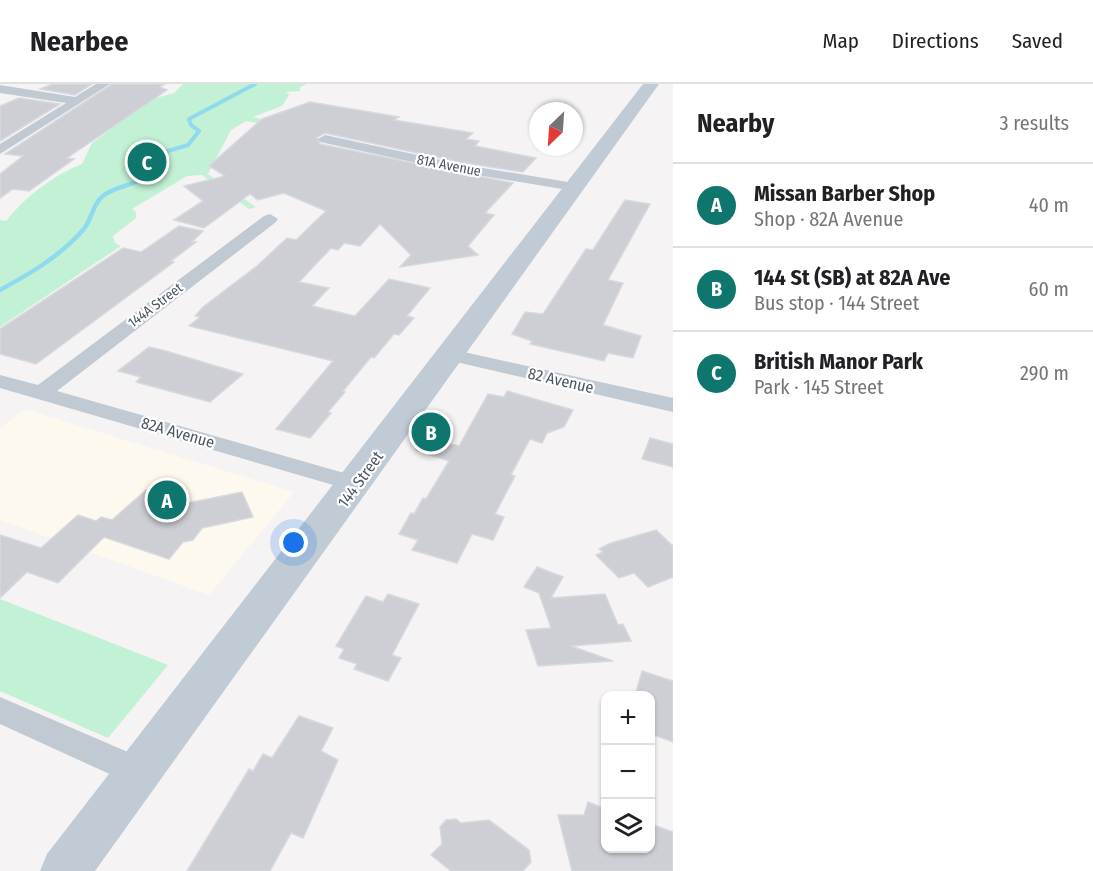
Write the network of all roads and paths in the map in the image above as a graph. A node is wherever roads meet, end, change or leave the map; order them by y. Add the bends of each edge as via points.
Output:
1 (104, 84) edge
2 (651, 84) edge
3 (0, 89) edge
4 (77, 101) junction
5 (325, 139) dead end
6 (0, 150) edge
7 (574, 187) junction
8 (270, 219) dead end
9 (450, 355) junction
10 (0, 381) edge
11 (41, 393) junction
12 (673, 405) edge
13 (356, 484) junction
14 (0, 710) edge
15 (139, 772) junction
16 (65, 871) edge

1 - 4 street
2 - 7 main road, 144 Street
3 - 4 street
4 - 6 street
5 - 7 street, 81A Avenue via 459,168
7 - 9 main road, 144 Street
8 - 11 street, 144A Street
9 - 12 street, 82 Avenue
9 - 13 main road, 144 Street
10 - 11 street, 82A Avenue
11 - 13 street, 82A Avenue
13 - 15 main road, 144 Street
14 - 15 street
15 - 16 main road, 144 Street

